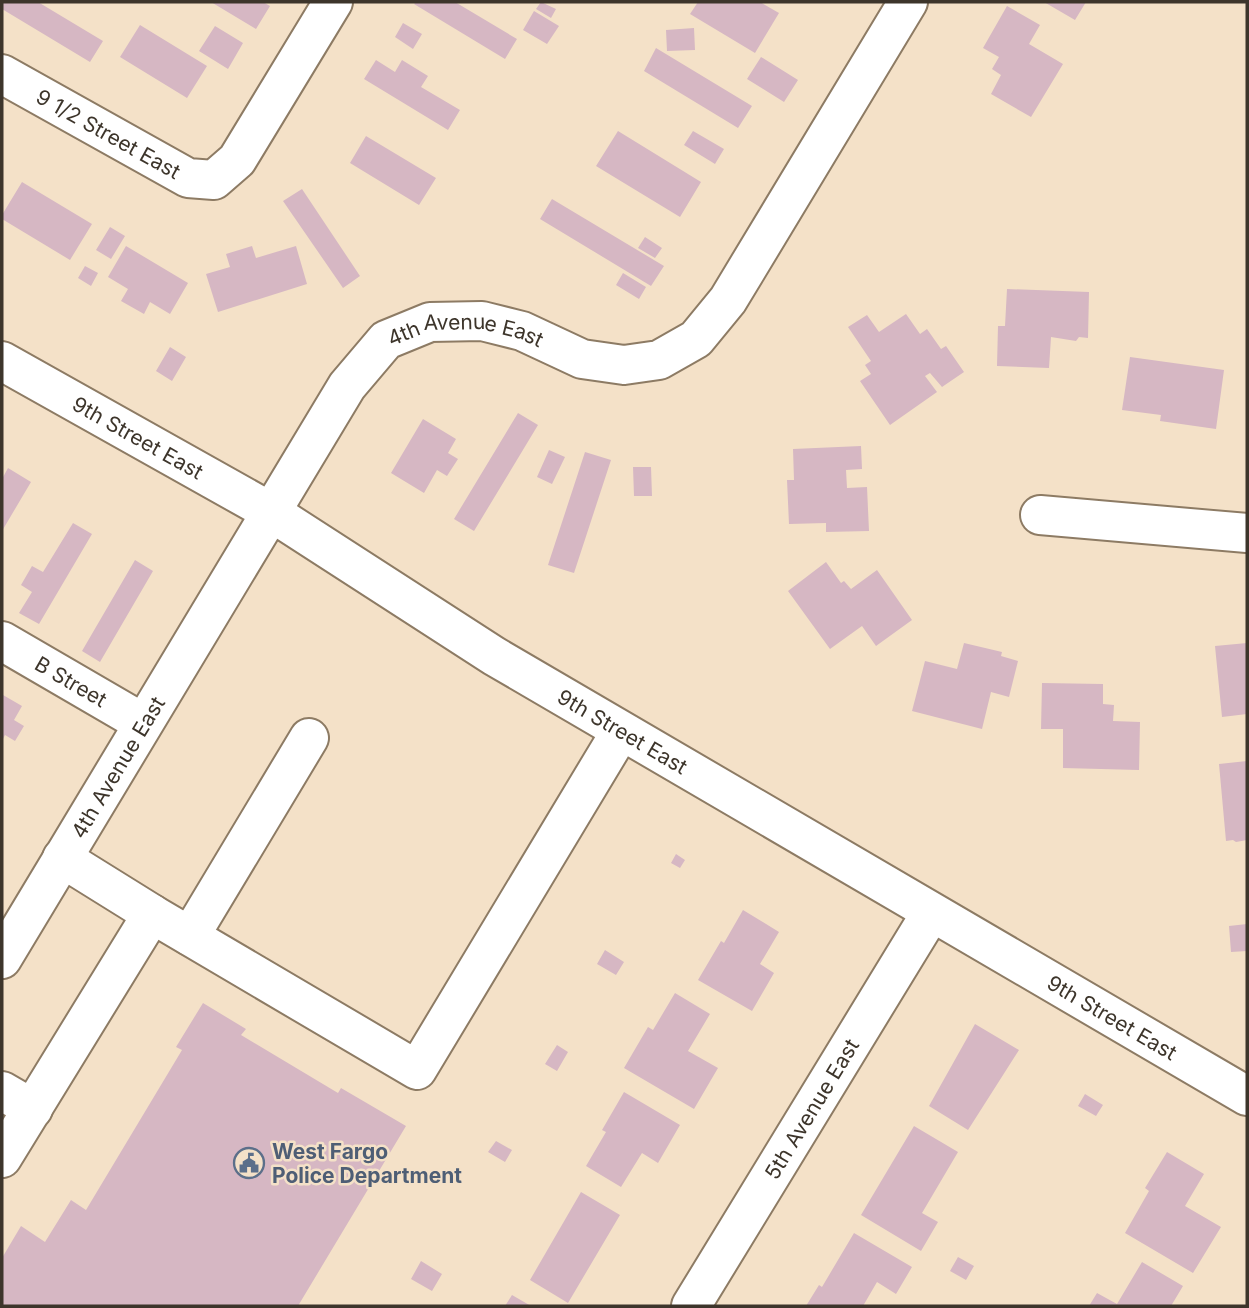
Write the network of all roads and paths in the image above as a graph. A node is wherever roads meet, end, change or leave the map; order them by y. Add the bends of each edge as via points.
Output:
1 (333, 2) edge
2 (908, 2) edge
3 (2, 74) edge
4 (2, 361) edge
5 (271, 512) junction
6 (1040, 515) dead end
7 (1247, 533) edge
8 (2, 641) edge
9 (143, 723) junction
10 (621, 731) junction
11 (309, 738) dead end
12 (62, 858) junction
13 (931, 912) junction
14 (152, 914) junction
15 (190, 936) junction
16 (2, 959) edge
17 (1247, 1096) edge
18 (17, 1100) edge
19 (2, 1158) edge
20 (691, 1306) edge

1 - 3 street, 9 1/2 Street East via 237,160 214,180 188,178
2 - 5 street, 4th Avenue East via 728,300 696,339 659,360 624,365 582,359 522,331 482,321 430,322 386,340 347,386
4 - 5 street, 9th Street East
5 - 9 street, 4th Avenue East
5 - 10 street, 9th Street East via 494,656
6 - 7 street
8 - 9 street, B Street
9 - 12 street, 4th Avenue East
10 - 13 street, 9th Street East
10 - 15 street via 417,1070
11 - 15 street
12 - 14 street
12 - 16 street, 4th Avenue East
13 - 17 street, 9th Street East
13 - 20 street, 5th Avenue East
14 - 15 street
14 - 18 street
18 - 19 street

